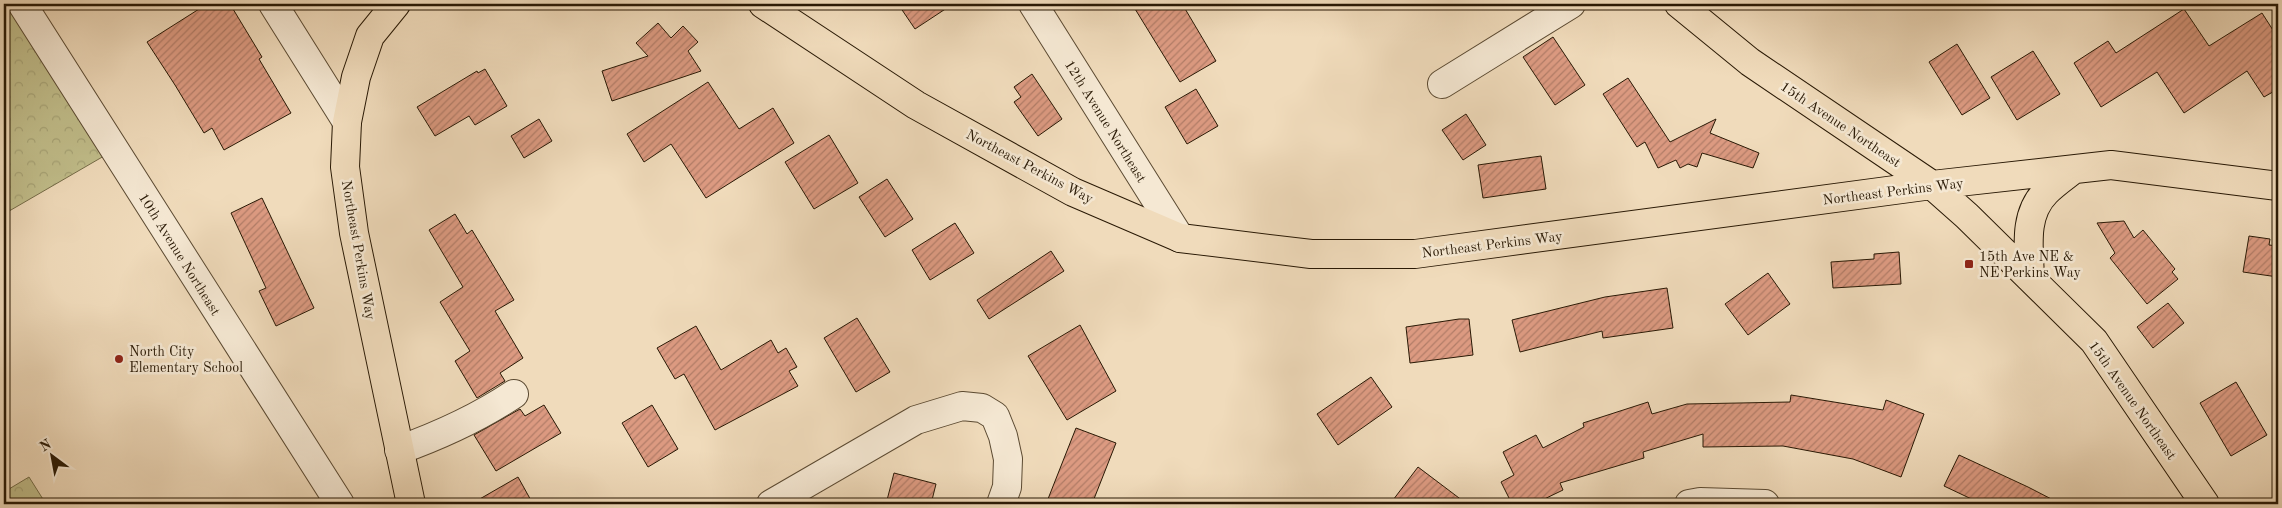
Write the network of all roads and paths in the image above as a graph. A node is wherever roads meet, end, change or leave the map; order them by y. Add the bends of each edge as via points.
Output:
1 (22, 4) edge
2 (273, 4) edge
3 (396, 4) edge
4 (763, 4) edge
5 (1033, 4) edge
6 (1571, 4) edge
7 (1679, 4) edge
8 (1442, 84) dead end
9 (347, 122) junction
10 (2073, 170) junction
11 (1932, 185) junction
12 (2278, 186) edge
13 (1180, 238) junction
14 (2030, 278) junction
15 (514, 394) dead end
16 (399, 450) junction
17 (340, 504) edge
18 (411, 504) edge
19 (771, 504) edge
20 (1001, 504) edge
21 (1689, 504) edge
22 (1765, 504) edge
23 (2205, 504) edge

1 - 17 street, 10th Avenue Northeast
2 - 9 street
3 - 9 main road, Northeast Perkins Way via 370,36 356,77
4 - 13 main road, Northeast Perkins Way via 916,104 1073,192
5 - 13 street, 12th Avenue Northeast
6 - 8 street
7 - 11 main road, 15th Avenue Northeast via 1750,62
9 - 16 main road, Northeast Perkins Way via 345,167 354,233
10 - 11 main road, Northeast Perkins Way
10 - 12 main road, Northeast Perkins Way via 2110,166
10 - 14 main road via 2045,193 2036,206 2029,225
11 - 13 main road, Northeast Perkins Way via 1415,254 1311,254
11 - 14 main road, 15th Avenue Northeast
14 - 23 main road, 15th Avenue Northeast via 2094,341
15 - 16 street via 455,429
16 - 18 main road, Northeast Perkins Way
19 - 20 street via 916,420 962,406 982,408 994,416 1003,436 1008,459 1007,487
21 - 22 street

